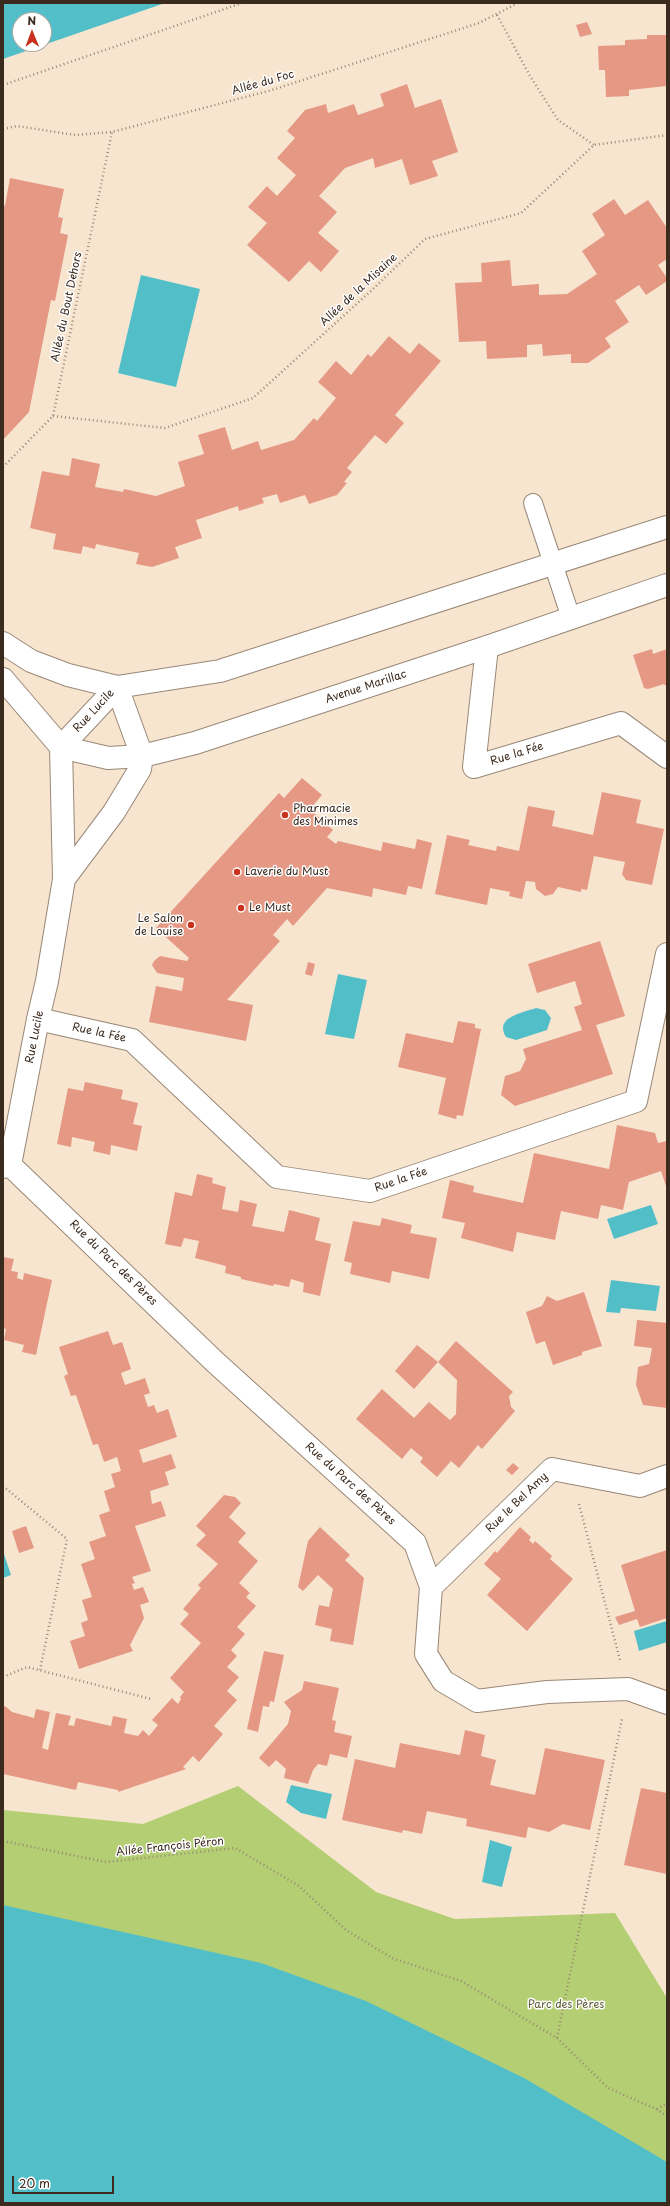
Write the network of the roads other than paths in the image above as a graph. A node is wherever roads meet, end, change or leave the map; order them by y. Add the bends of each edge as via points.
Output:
1 (533, 503) dead end
2 (667, 527) edge
3 (554, 564) junction
4 (667, 585) edge
5 (572, 618) junction
6 (3, 643) edge
7 (487, 647) junction
8 (3, 679) edge
9 (117, 687) junction
10 (61, 747) junction
11 (142, 756) junction
12 (667, 757) edge
13 (64, 879) junction
14 (667, 954) edge
15 (38, 1019) junction
16 (6, 1166) edge
17 (667, 1476) edge
18 (431, 1587) junction
19 (667, 1703) edge

1 - 3 lane
2 - 3 street
3 - 5 lane
3 - 9 street via 220,671
4 - 5 street, Avenue Marillac
5 - 7 street, Avenue Marillac
6 - 9 street via 31,661 68,675
7 - 11 street, Avenue Marillac via 195,743
7 - 12 street, Rue la Fée via 474,767 621,723
8 - 10 street
9 - 10 street, Rue Lucile
9 - 11 street, Rue Lucile
10 - 11 street, Avenue Marillac via 108,758
10 - 13 street, Rue Lucile
11 - 13 street, Rue Lucile via 140,769 114,812
13 - 15 street, Rue Lucile
14 - 15 street, Rue la Fée via 636,1101 370,1191 277,1177 132,1040
15 - 16 street, Rue Lucile
16 - 18 street, Rue du Parc des Pères via 215,1362 415,1543
17 - 18 street, Rue le Bel Amy via 640,1486 552,1469
18 - 19 street, Rue du Parc des Pères via 426,1654 443,1681 477,1701 547,1692 628,1688

